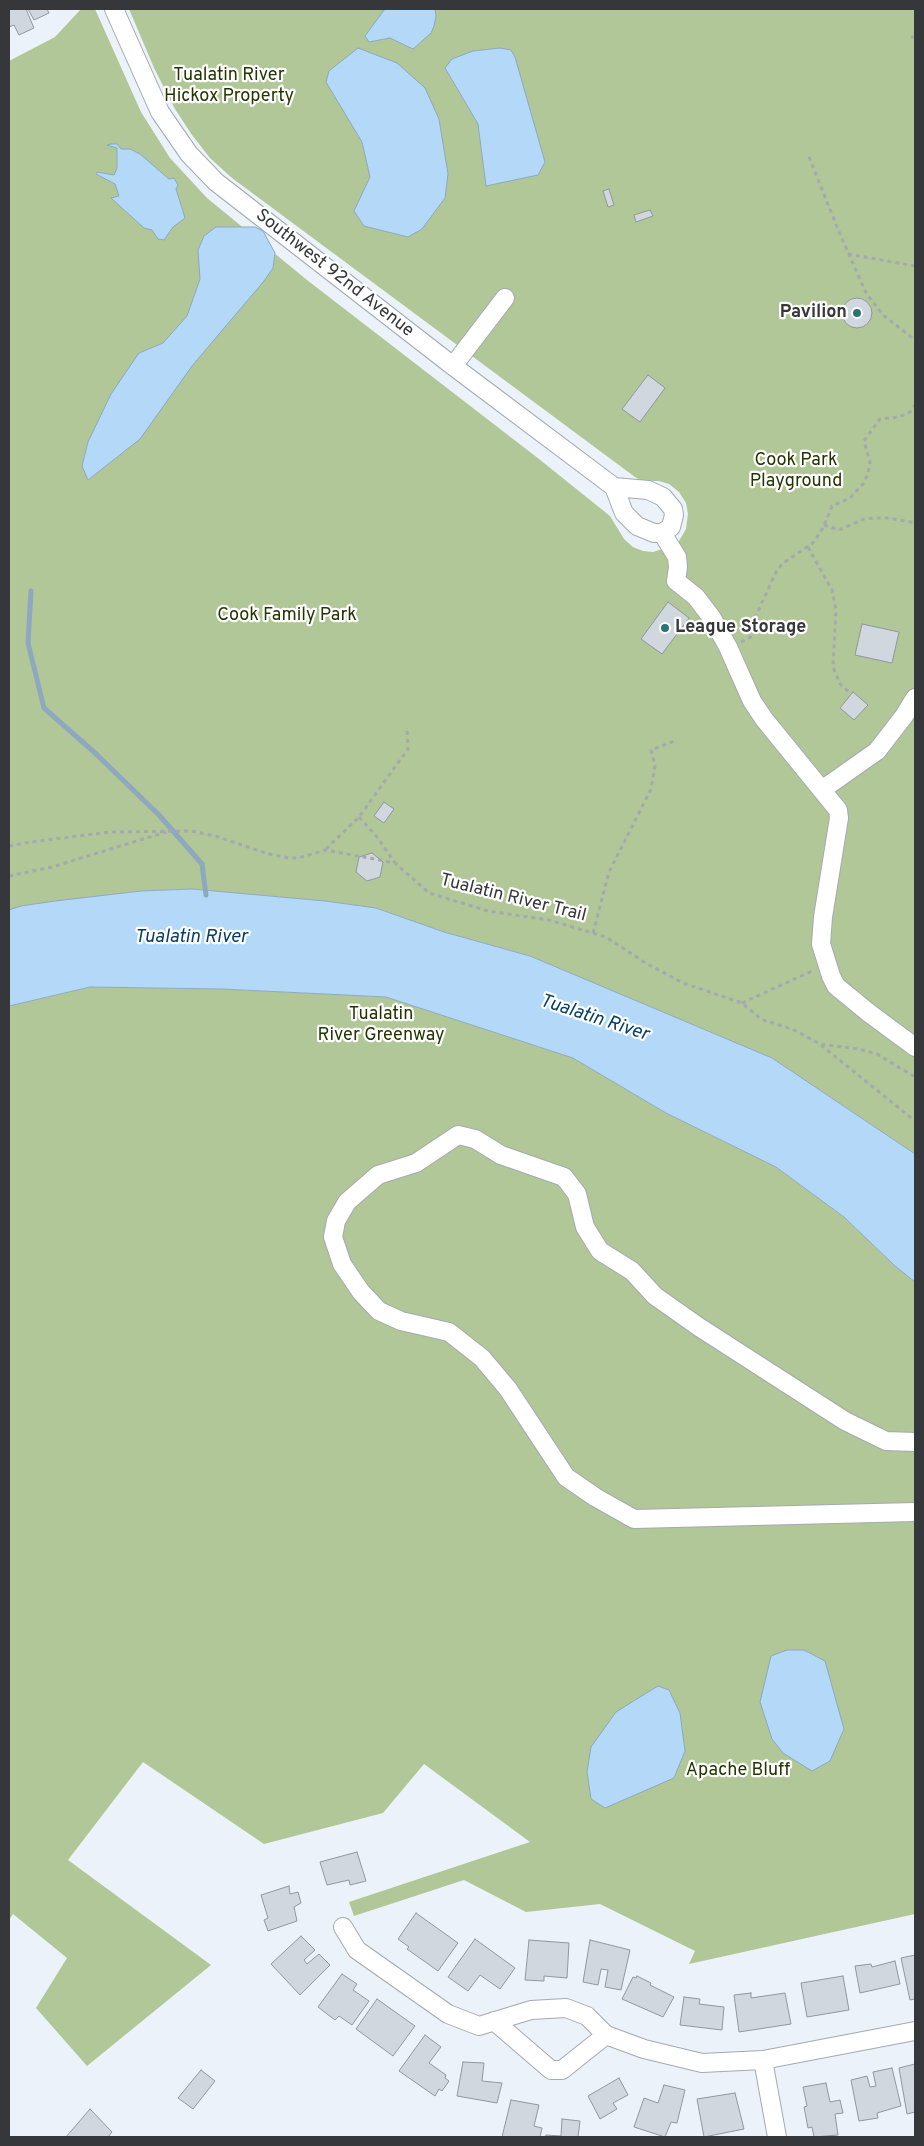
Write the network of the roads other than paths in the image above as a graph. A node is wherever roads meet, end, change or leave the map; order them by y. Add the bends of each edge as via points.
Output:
1 (114, 9) edge
2 (505, 298) dead end
3 (453, 366) junction
4 (614, 487) junction
5 (662, 533) junction
6 (915, 698) edge
7 (823, 789) junction
8 (915, 1047) edge
9 (915, 1442) edge
10 (915, 1512) edge
11 (343, 1927) dead end
12 (494, 2021) junction
13 (915, 2031) edge
14 (606, 2035) junction
15 (763, 2060) junction
16 (777, 2137) edge

1 - 3 street, Southwest 92nd Avenue via 160,112 199,165 232,196
2 - 3 street
3 - 4 street, Southwest 92nd Avenue
4 - 5 street via 620,506 630,520 646,530
4 - 5 street via 640,489 663,497 673,508 674,515 671,527
5 - 7 street via 677,557 676,580 705,607 728,647 752,701
6 - 7 street via 877,751
7 - 8 street via 838,810 839,818 823,917 821,944 826,965 836,986
9 - 10 street via 886,1441 846,1421 699,1327 655,1296 632,1271 600,1252 586,1227 577,1194 564,1177 501,1154 475,1139 458,1135 416,1162 378,1175 347,1202 336,1221 333,1237 342,1264 379,1311 401,1321 450,1332 482,1358 508,1388 566,1476 595,1497 634,1518
11 - 12 street via 357,1950 448,2014 479,2026
12 - 14 street via 530,2010 566,2008 587,2016
12 - 14 street via 551,2070 562,2070
13 - 15 street
14 - 15 street via 644,2049 702,2063
15 - 16 street

